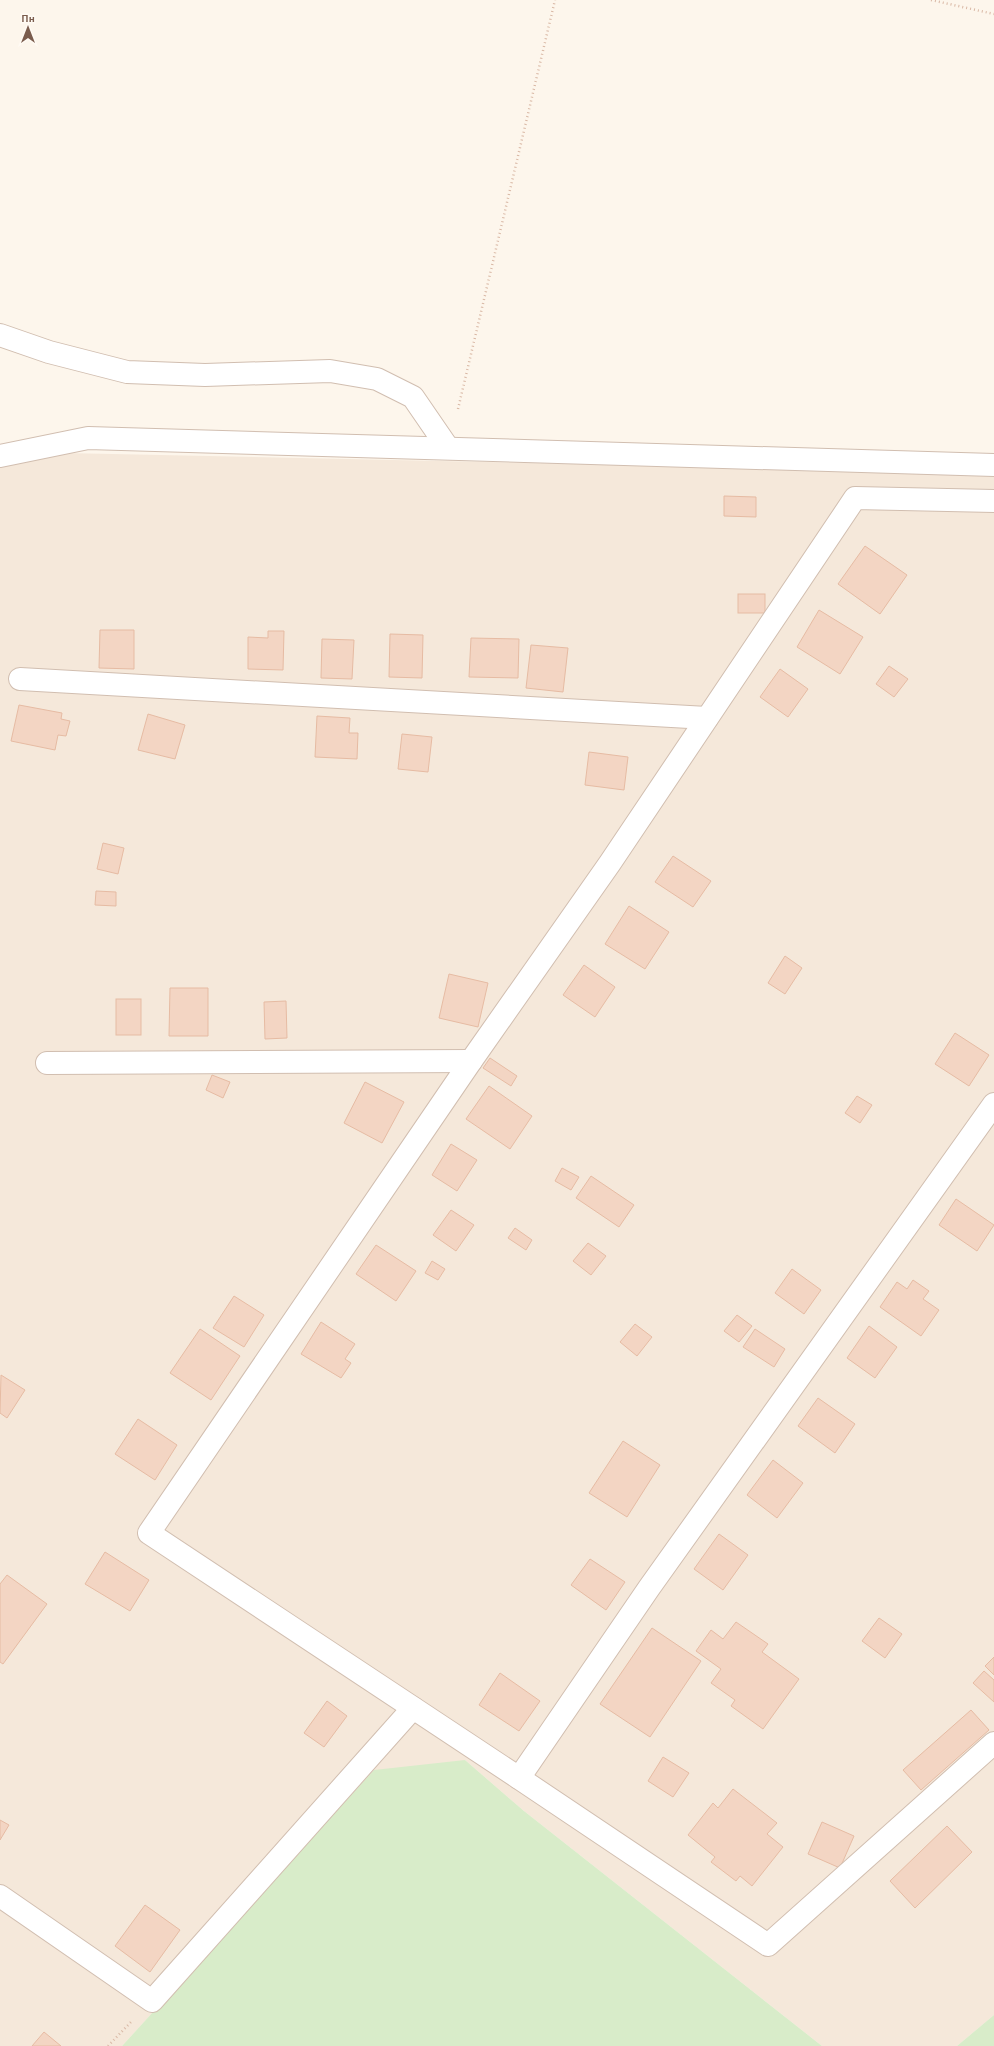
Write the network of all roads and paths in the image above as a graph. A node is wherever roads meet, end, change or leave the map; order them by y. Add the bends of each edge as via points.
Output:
1 (555, 0) edge
2 (931, 0) edge
3 (994, 14) edge
4 (0, 335) edge
5 (448, 448) junction
6 (0, 456) edge
7 (994, 464) edge
8 (994, 501) edge
9 (20, 680) dead end
10 (707, 718) junction
11 (471, 1061) junction
12 (47, 1062) dead end
13 (994, 1104) edge
14 (413, 1708) junction
15 (994, 1743) edge
16 (519, 1778) junction
17 (0, 1896) edge

1 - 5 path
2 - 3 path
4 - 5 street via 49,352 127,372 205,375 330,371 377,379 413,397
5 - 6 street via 88,438
5 - 7 street
8 - 10 street via 855,498
9 - 10 street
10 - 11 street via 610,863
11 - 12 street
11 - 14 street via 148,1533
13 - 16 street via 649,1588
14 - 16 street
14 - 17 street via 152,2001
15 - 16 street via 768,1945

